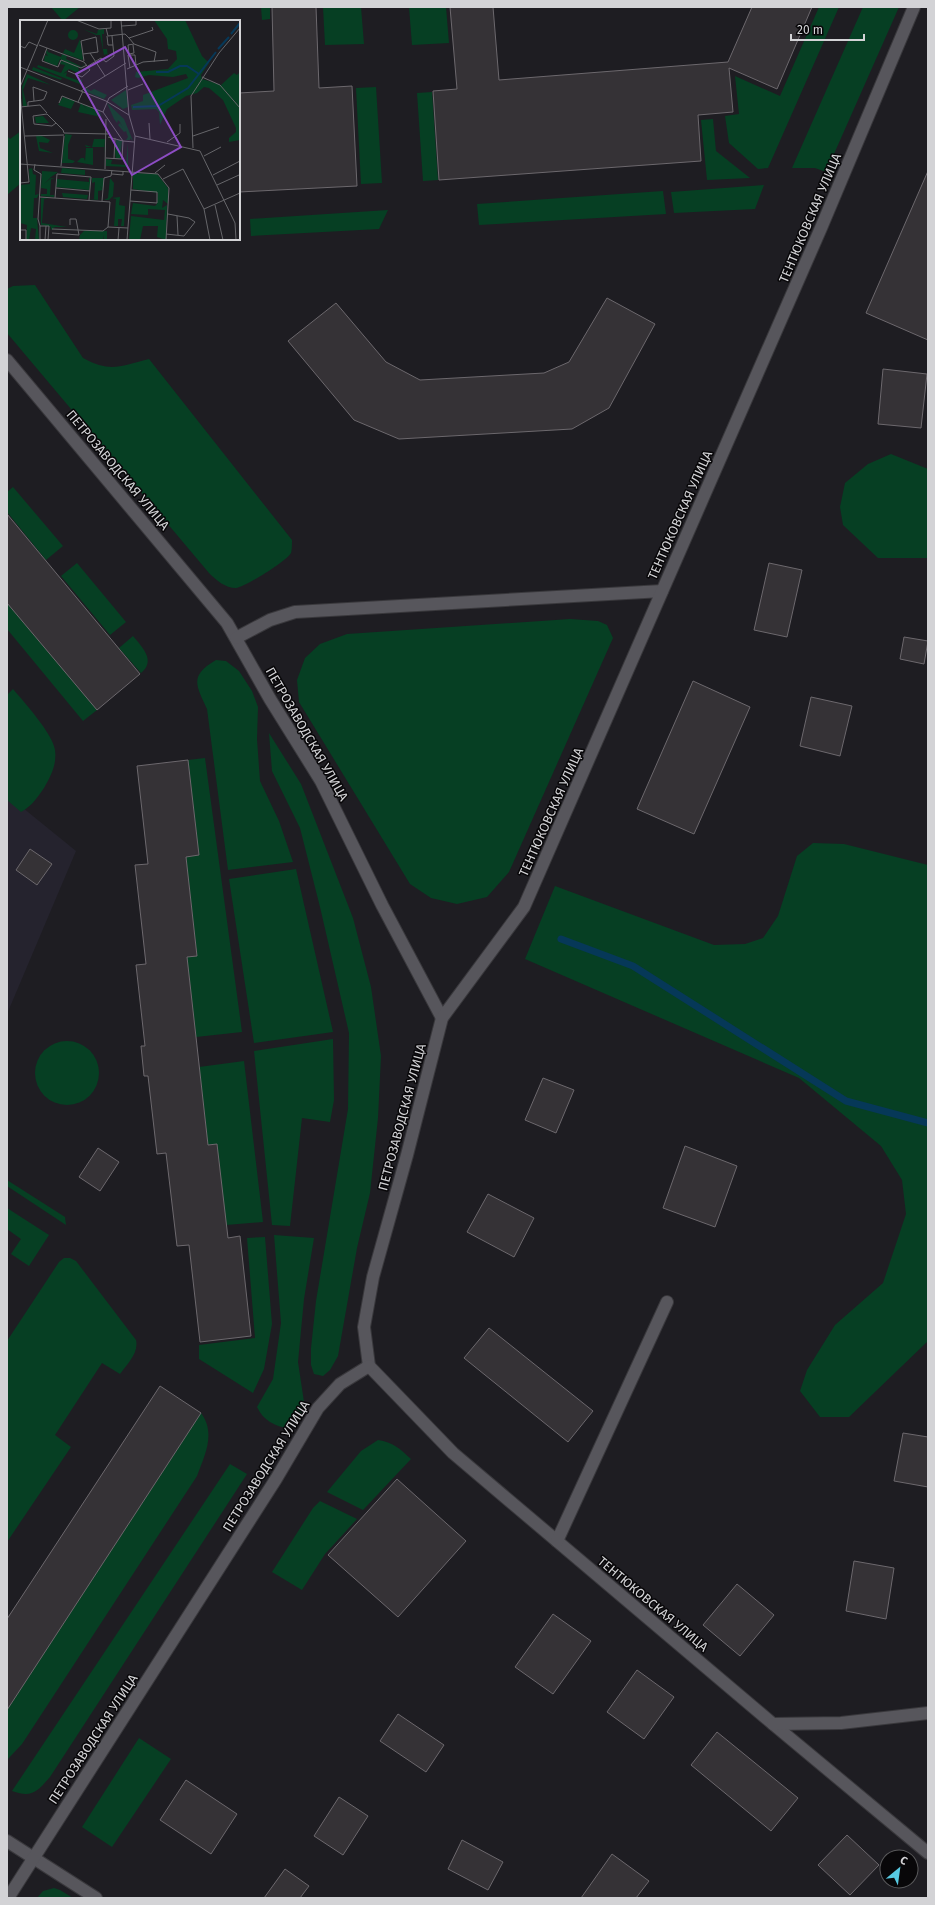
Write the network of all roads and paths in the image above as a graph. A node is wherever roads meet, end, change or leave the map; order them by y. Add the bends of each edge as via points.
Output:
1 (914, 7) edge
2 (7, 360) edge
3 (662, 591) junction
4 (236, 638) junction
5 (442, 1018) junction
6 (667, 1302) dead end
7 (369, 1366) junction
8 (557, 1541) junction
9 (928, 1713) edge
10 (773, 1724) junction
11 (7, 1841) edge
12 (928, 1852) edge
13 (34, 1858) junction
14 (8, 1898) edge
15 (96, 1898) edge

1 - 3 street, ТЕНТЮКОВСКАЯ УЛИЦА via 821,228
2 - 4 street, ПЕТРОЗАВОДСКАЯ УЛИЦА via 227,622
3 - 4 street via 295,612 270,620
3 - 5 street, ТЕНТЮКОВСКАЯ УЛИЦА via 524,907
4 - 5 street, ПЕТРОЗАВОДСКАЯ УЛИЦА via 321,781 382,905
5 - 7 street, ПЕТРОЗАВОДСКАЯ УЛИЦА via 373,1277 364,1327
6 - 8 street
7 - 8 street, ТЕНТЮКОВСКАЯ УЛИЦА via 453,1453
7 - 13 street, ПЕТРОЗАВОДСКАЯ УЛИЦА via 340,1384 318,1408 276,1479
8 - 10 street, ТЕНТЮКОВСКАЯ УЛИЦА
9 - 10 street via 841,1724
10 - 12 street, ТЕНТЮКОВСКАЯ УЛИЦА
11 - 13 street
13 - 14 street, ПЕТРОЗАВОДСКАЯ УЛИЦА
13 - 15 street

